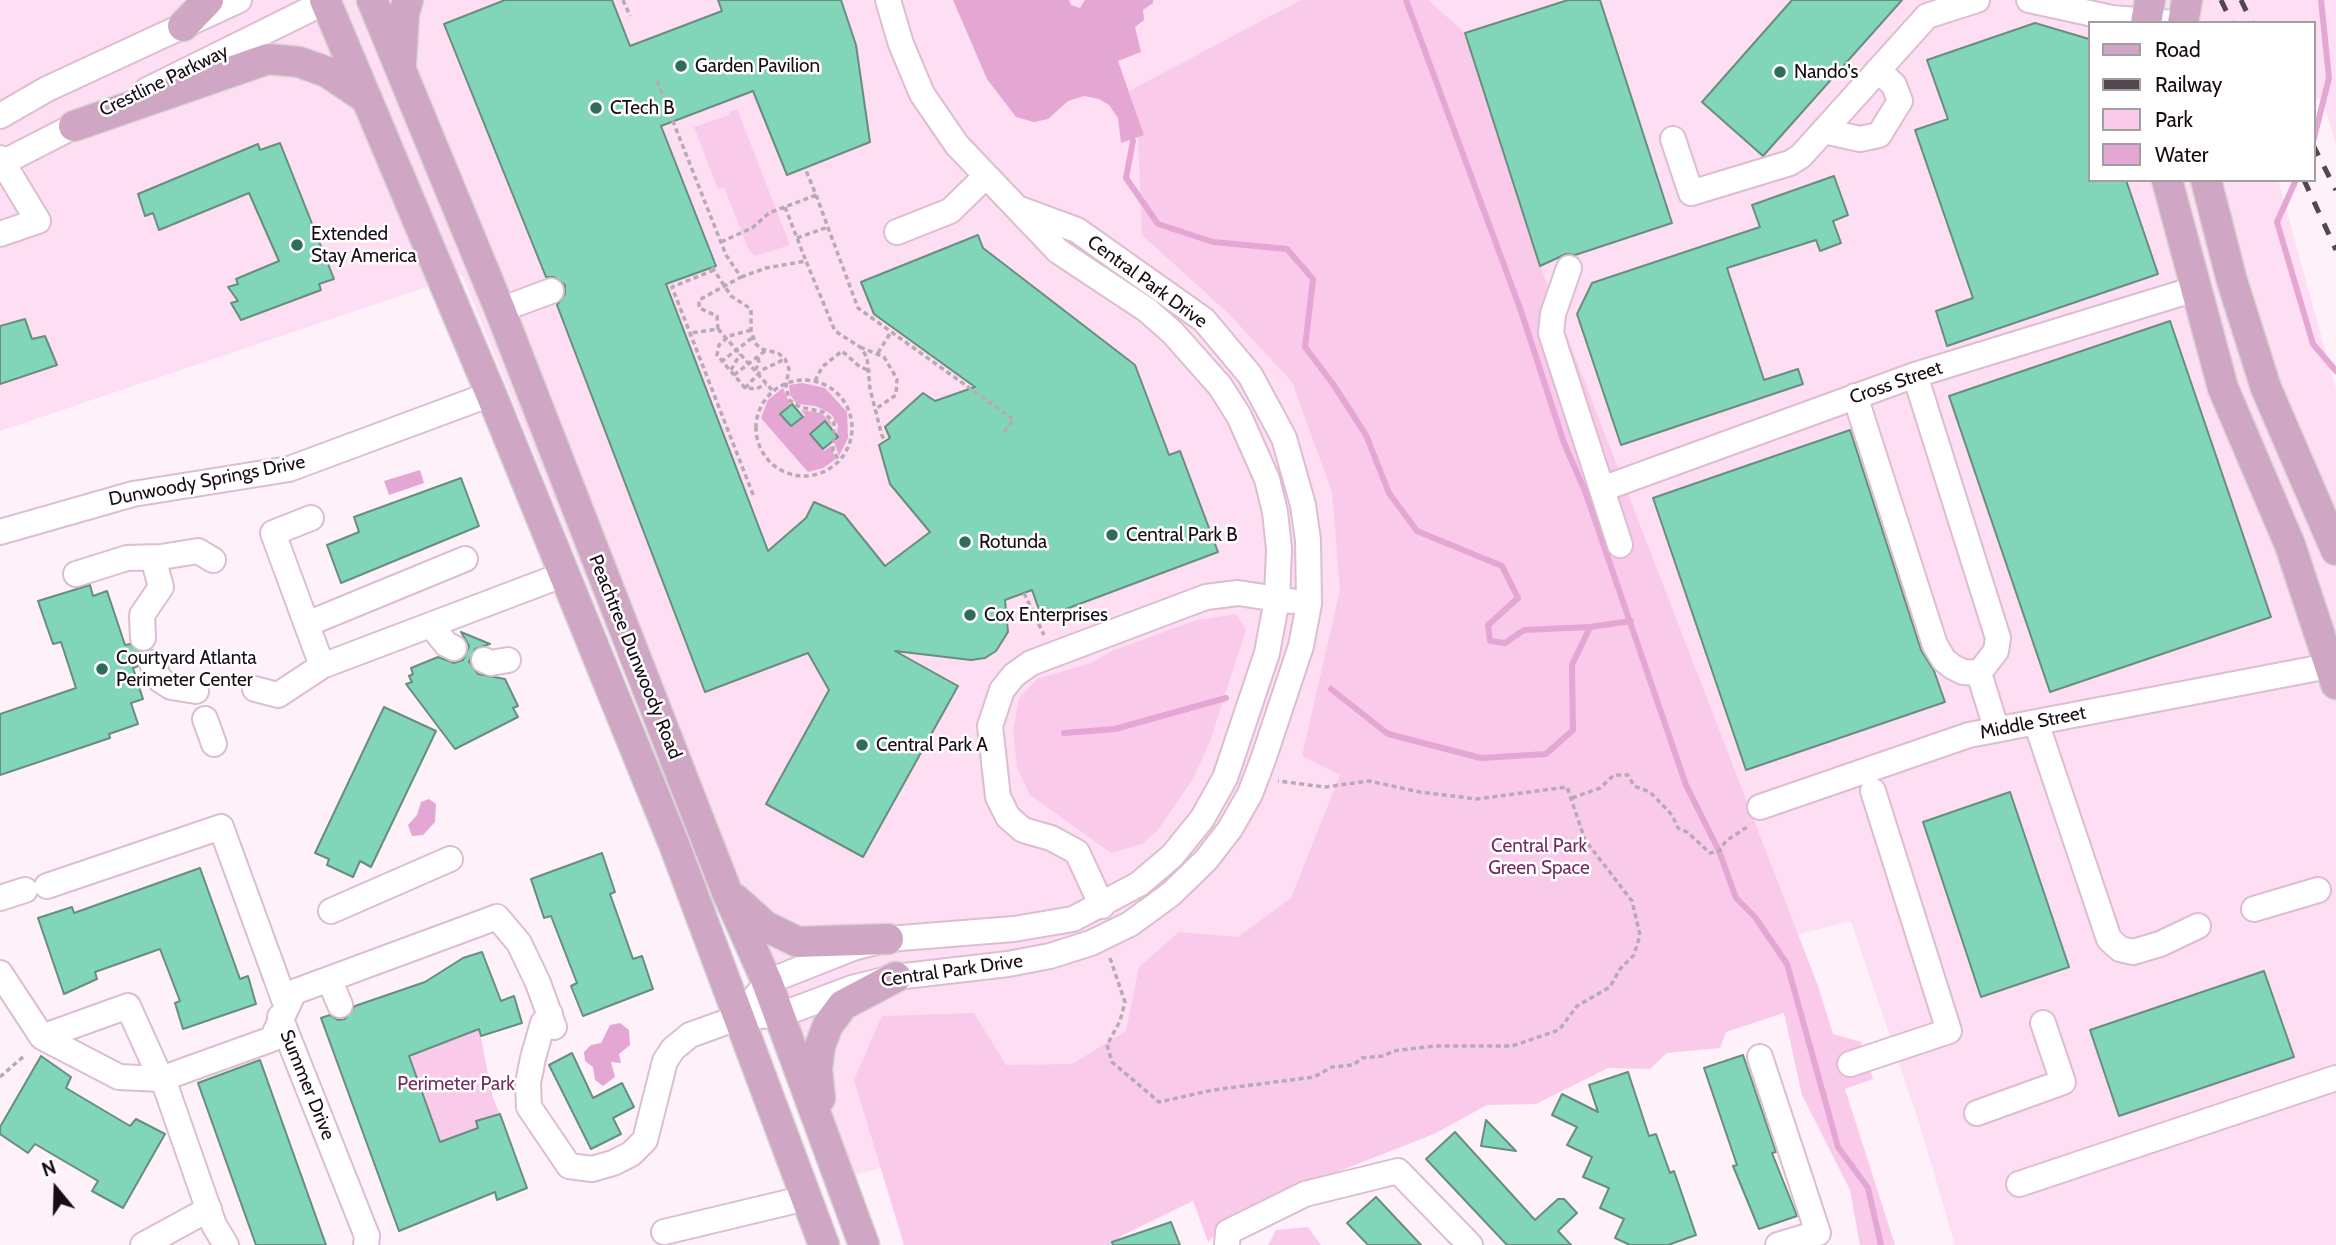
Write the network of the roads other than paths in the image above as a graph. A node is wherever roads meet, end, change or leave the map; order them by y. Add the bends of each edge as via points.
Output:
1 (208, 0) edge
2 (239, 0) edge
3 (327, 0) edge
4 (372, 0) edge
5 (408, 0) edge
6 (888, 0) edge
7 (1977, 0) edge
8 (2029, 0) edge
9 (2187, 0) edge
10 (2154, 16) edge
11 (2183, 21) edge
12 (183, 26) junction
13 (401, 70) junction
14 (1878, 71) junction
15 (367, 99) junction
16 (0, 117) edge
17 (74, 126) junction
18 (1824, 131) junction
19 (1673, 139) dead end
20 (1, 162) edge
21 (985, 177) junction
22 (2168, 182) edge
23 (2207, 182) edge
24 (1017, 208) junction
25 (897, 232) dead end
26 (0, 234) edge
27 (1569, 268) dead end
28 (2195, 289) junction
29 (551, 291) dead end
30 (500, 310) junction
31 (1915, 375) junction
32 (491, 394) junction
33 (1855, 396) junction
34 (1602, 489) junction
35 (311, 517) dead end
36 (0, 532) edge
37 (1620, 545) dead end
38 (2336, 550) edge
39 (161, 557) junction
40 (465, 559) dead end
41 (213, 560) dead end
42 (76, 574) dead end
43 (565, 574) junction
44 (1277, 599) junction
45 (1309, 604) junction
46 (307, 624) junction
47 (431, 625) junction
48 (143, 638) dead end
49 (454, 648) dead end
50 (152, 663) dead end
51 (322, 666) junction
52 (2330, 669) edge
53 (1979, 673) junction
54 (255, 689) dead end
55 (196, 691) dead end
56 (205, 719) dead end
57 (1996, 728) junction
58 (2040, 734) dead end
59 (214, 744) dead end
60 (1873, 791) dead end
61 (1753, 817) road end
62 (450, 859) dead end
63 (2318, 890) dead end
64 (727, 892) junction
65 (0, 898) edge
66 (1102, 906) junction
67 (2254, 909) dead end
68 (331, 911) dead end
69 (2198, 926) dead end
70 (888, 939) junction
71 (0, 973) edge
72 (897, 977) junction
73 (329, 979) junction
74 (767, 982) junction
75 (287, 1005) junction
76 (340, 1006) dead end
77 (780, 1015) junction
78 (740, 1017) junction
79 (2043, 1023) dead end
80 (42, 1037) junction
81 (1760, 1057) dead end
82 (1850, 1064) dead end
83 (162, 1079) junction
84 (2336, 1079) edge
85 (1977, 1113) dead end
86 (822, 1130) junction
87 (2019, 1184) dead end
88 (806, 1198) junction
89 (209, 1209) junction
90 (664, 1232) dead end
91 (143, 1245) edge
92 (226, 1245) edge
93 (366, 1245) edge
94 (824, 1245) edge
95 (864, 1245) edge
96 (1227, 1245) edge
97 (1471, 1245) edge
98 (1778, 1245) edge

1 - 12 main road
2 - 12 street
3 - 15 main road, Peachtree Dunwoody Road
3 - 17 street, Crestline Parkway
4 - 13 main road, Peachtree Dunwoody Road
5 - 13 main road
6 - 21 street, Central Park Drive via 922,94 937,120
7 - 14 street via 1927,16
8 - 10 street via 2112,18
9 - 11 main road
12 - 16 street via 47,89
13 - 30 main road, Peachtree Dunwoody Road
14 - 18 street
14 - 18 street via 1894,85 1900,100 1879,135 1860,139
15 - 17 main road via 327,72 299,62 268,59
15 - 32 main road, Peachtree Dunwoody Road
17 - 20 street, Crestline Parkway
18 - 19 street via 1790,163 1691,193
20 - 26 street via 38,221
21 - 24 street, Central Park Drive
21 - 25 street via 950,211
22 - 28 main road
23 - 38 main road via 2266,388
24 - 44 street, Central Park Drive via 1058,251 1147,310 1220,386 1267,479 1279,549
24 - 45 street, Central Park Drive via 1077,230 1178,300 1204,320 1250,376 1284,438 1295,472 1308,540
27 - 34 street via 1551,333
28 - 31 street, Cross Street
28 - 52 main road via 2223,388 2290,545
29 - 30 street
30 - 64 main road, Peachtree Dunwoody Road
31 - 33 street, Cross Street
31 - 53 street via 1998,638 1990,663
32 - 36 street, Dunwoody Springs Drive via 289,469 133,494
32 - 43 main road, Peachtree Dunwoody Road
33 - 34 street, Cross Street
33 - 53 street via 1935,645 1953,667
34 - 37 street
35 - 46 street via 273,533
39 - 41 street via 198,551
39 - 42 street via 127,558
39 - 48 street via 155,565 161,587 142,615
40 - 46 street
43 - 47 street
43 - 78 main road, Peachtree Dunwoody Road
44 - 45 street
44 - 66 street, Central Park Drive via 1252,701 1224,778 1202,819 1172,856 1139,884
44 - 66 street via 1238,593 1206,597 1031,663 1002,690 990,726 998,797 1008,817 1023,830 1077,852
45 - 72 street, Central Park Drive via 1301,646 1250,794 1206,860 1171,894 1130,924 1050,956
46 - 51 street
47 - 49 street
47 - 51 street
50 - 55 street via 160,680
51 - 54 street via 278,695
52 - 57 street, Middle Street
53 - 57 street
56 - 59 street
57 - 61 street, Middle Street
58 - 69 street via 2109,939 2120,949 2133,952
60 - 82 street via 1948,1031
62 - 68 street
63 - 67 street
64 - 70 main road via 765,926 799,942
64 - 74 main road, Peachtree Dunwoody Road
65 - 75 street, Summer Drive via 221,827
66 - 70 street, Central Park Drive via 1073,919 1014,929
70 - 74 street, Central Park Drive
71 - 80 street, Summer Drive
72 - 77 street, Central Park Drive
72 - 86 main road via 843,1005 828,1025 817,1069
73 - 75 street
73 - 76 street
73 - 78 street via 497,917 519,943 554,1026 546,1062 528,1083 529,1107 569,1166 592,1169 631,1154 645,1140 665,1061 673,1049 690,1035
74 - 77 main road, Peachtree Dunwoody Road
74 - 78 street
75 - 83 street, Summer Drive via 272,1039
75 - 93 street, Summer Drive via 367,1236
77 - 78 street, Central Park Drive
77 - 86 main road, Peachtree Dunwoody Road
78 - 88 main road, Peachtree Dunwoody Road
79 - 85 street via 2063,1082
80 - 83 street, Summer Drive via 119,1077
80 - 83 street via 128,1006
81 - 98 street via 1818,1233
83 - 89 street
84 - 87 street
86 - 95 main road, Peachtree Dunwoody Road
88 - 90 street
88 - 94 main road, Peachtree Dunwoody Road
89 - 91 street
89 - 92 street
96 - 97 street via 1228,1232 1305,1194 1398,1171

